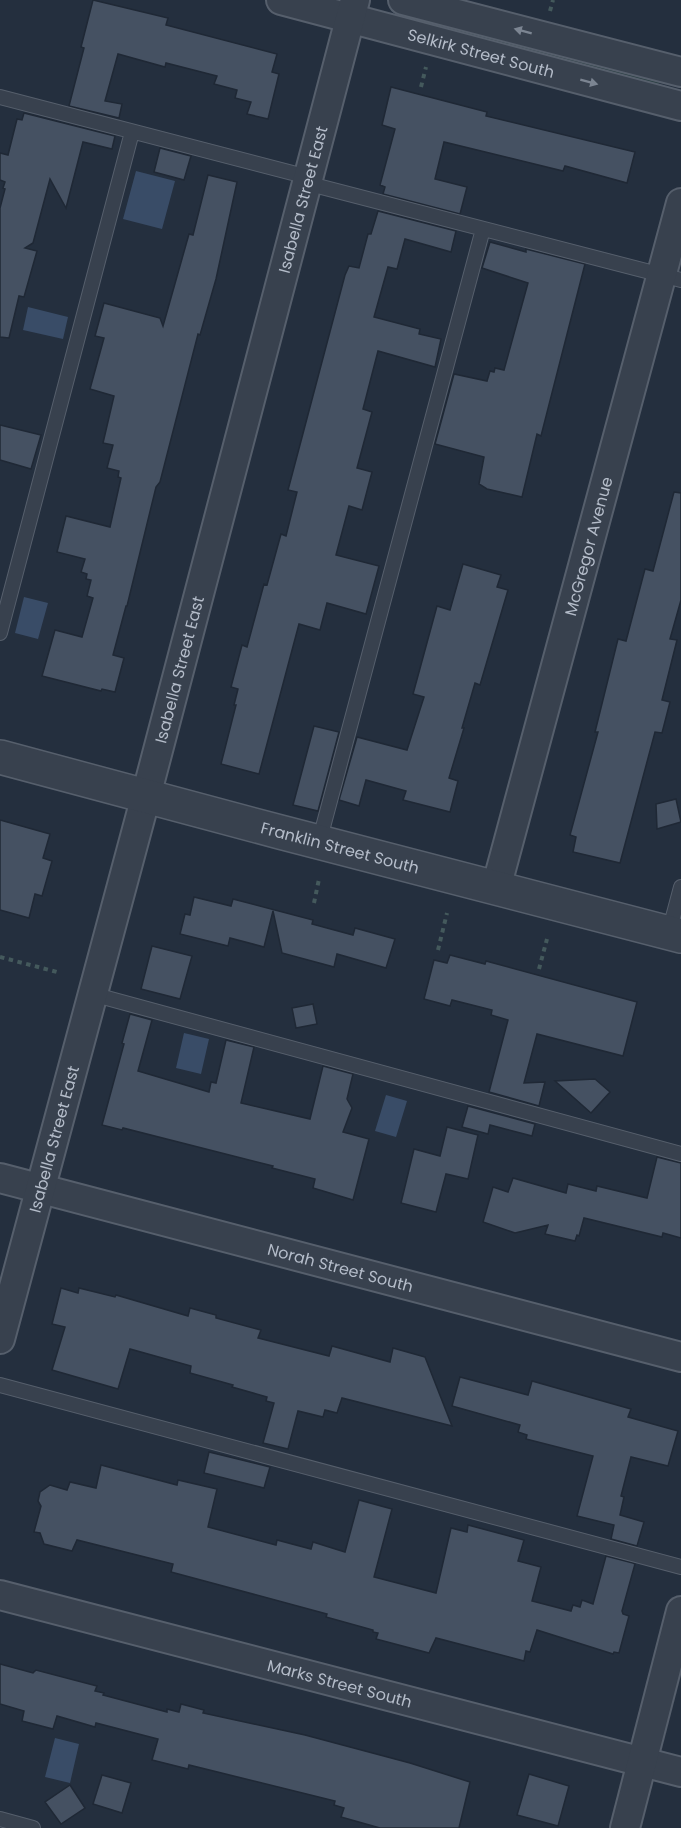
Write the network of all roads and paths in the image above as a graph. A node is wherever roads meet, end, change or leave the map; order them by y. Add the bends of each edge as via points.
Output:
1 (281, 0) edge
2 (403, 0) edge
3 (352, 9) edge
4 (681, 72) edge
5 (0, 97) edge
6 (681, 106) edge
7 (132, 132) junction
8 (307, 180) junction
9 (681, 203) edge
10 (483, 229) junction
11 (671, 278) edge
12 (0, 633) edge
13 (0, 757) edge
14 (147, 796) junction
15 (319, 842) junction
16 (319, 879) dead end
17 (681, 886) edge
18 (496, 888) junction
19 (314, 903) dead end
20 (447, 913) dead end
21 (675, 934) edge
22 (547, 939) dead end
23 (438, 950) dead end
24 (0, 957) edge
25 (539, 969) dead end
26 (57, 972) dead end
27 (93, 994) junction
28 (681, 1154) edge
29 (0, 1178) edge
30 (39, 1189) junction
31 (0, 1339) edge
32 (681, 1357) edge
33 (0, 1385) edge
34 (681, 1567) edge
35 (0, 1595) edge
36 (681, 1611) edge
37 (643, 1761) junction
38 (681, 1772) edge
39 (0, 1819) edge
40 (33, 1828) edge
41 (625, 1828) edge

1 - 3 street, Selkirk Street South
4 -> 2 street, Selkirk Street South
3 -> 6 street, Selkirk Street South
3 - 8 street, Isabella Street East
5 - 7 lane
7 - 8 lane
7 - 12 lane
8 - 10 lane
8 - 14 street, Isabella Street East
9 - 11 street, McGregor Avenue
10 - 11 lane
10 - 15 lane
11 - 18 street, McGregor Avenue
13 - 14 street, Franklin Street South
14 - 15 street, Franklin Street South
14 - 27 street, Isabella Street East
15 - 18 street, Franklin Street South
16 - 19 path
17 - 21 lane
18 - 21 street, Franklin Street South
20 - 23 path
22 - 25 path
24 - 26 path
27 - 28 lane
27 - 30 street, Isabella Street East
29 - 30 street, Norah Street South
30 - 31 street, Isabella Street East
30 - 32 street, Norah Street South
33 - 34 lane
35 - 37 street, Marks Street South
36 - 37 street
37 - 38 street, Marks Street South
37 - 41 street
39 - 40 lane

